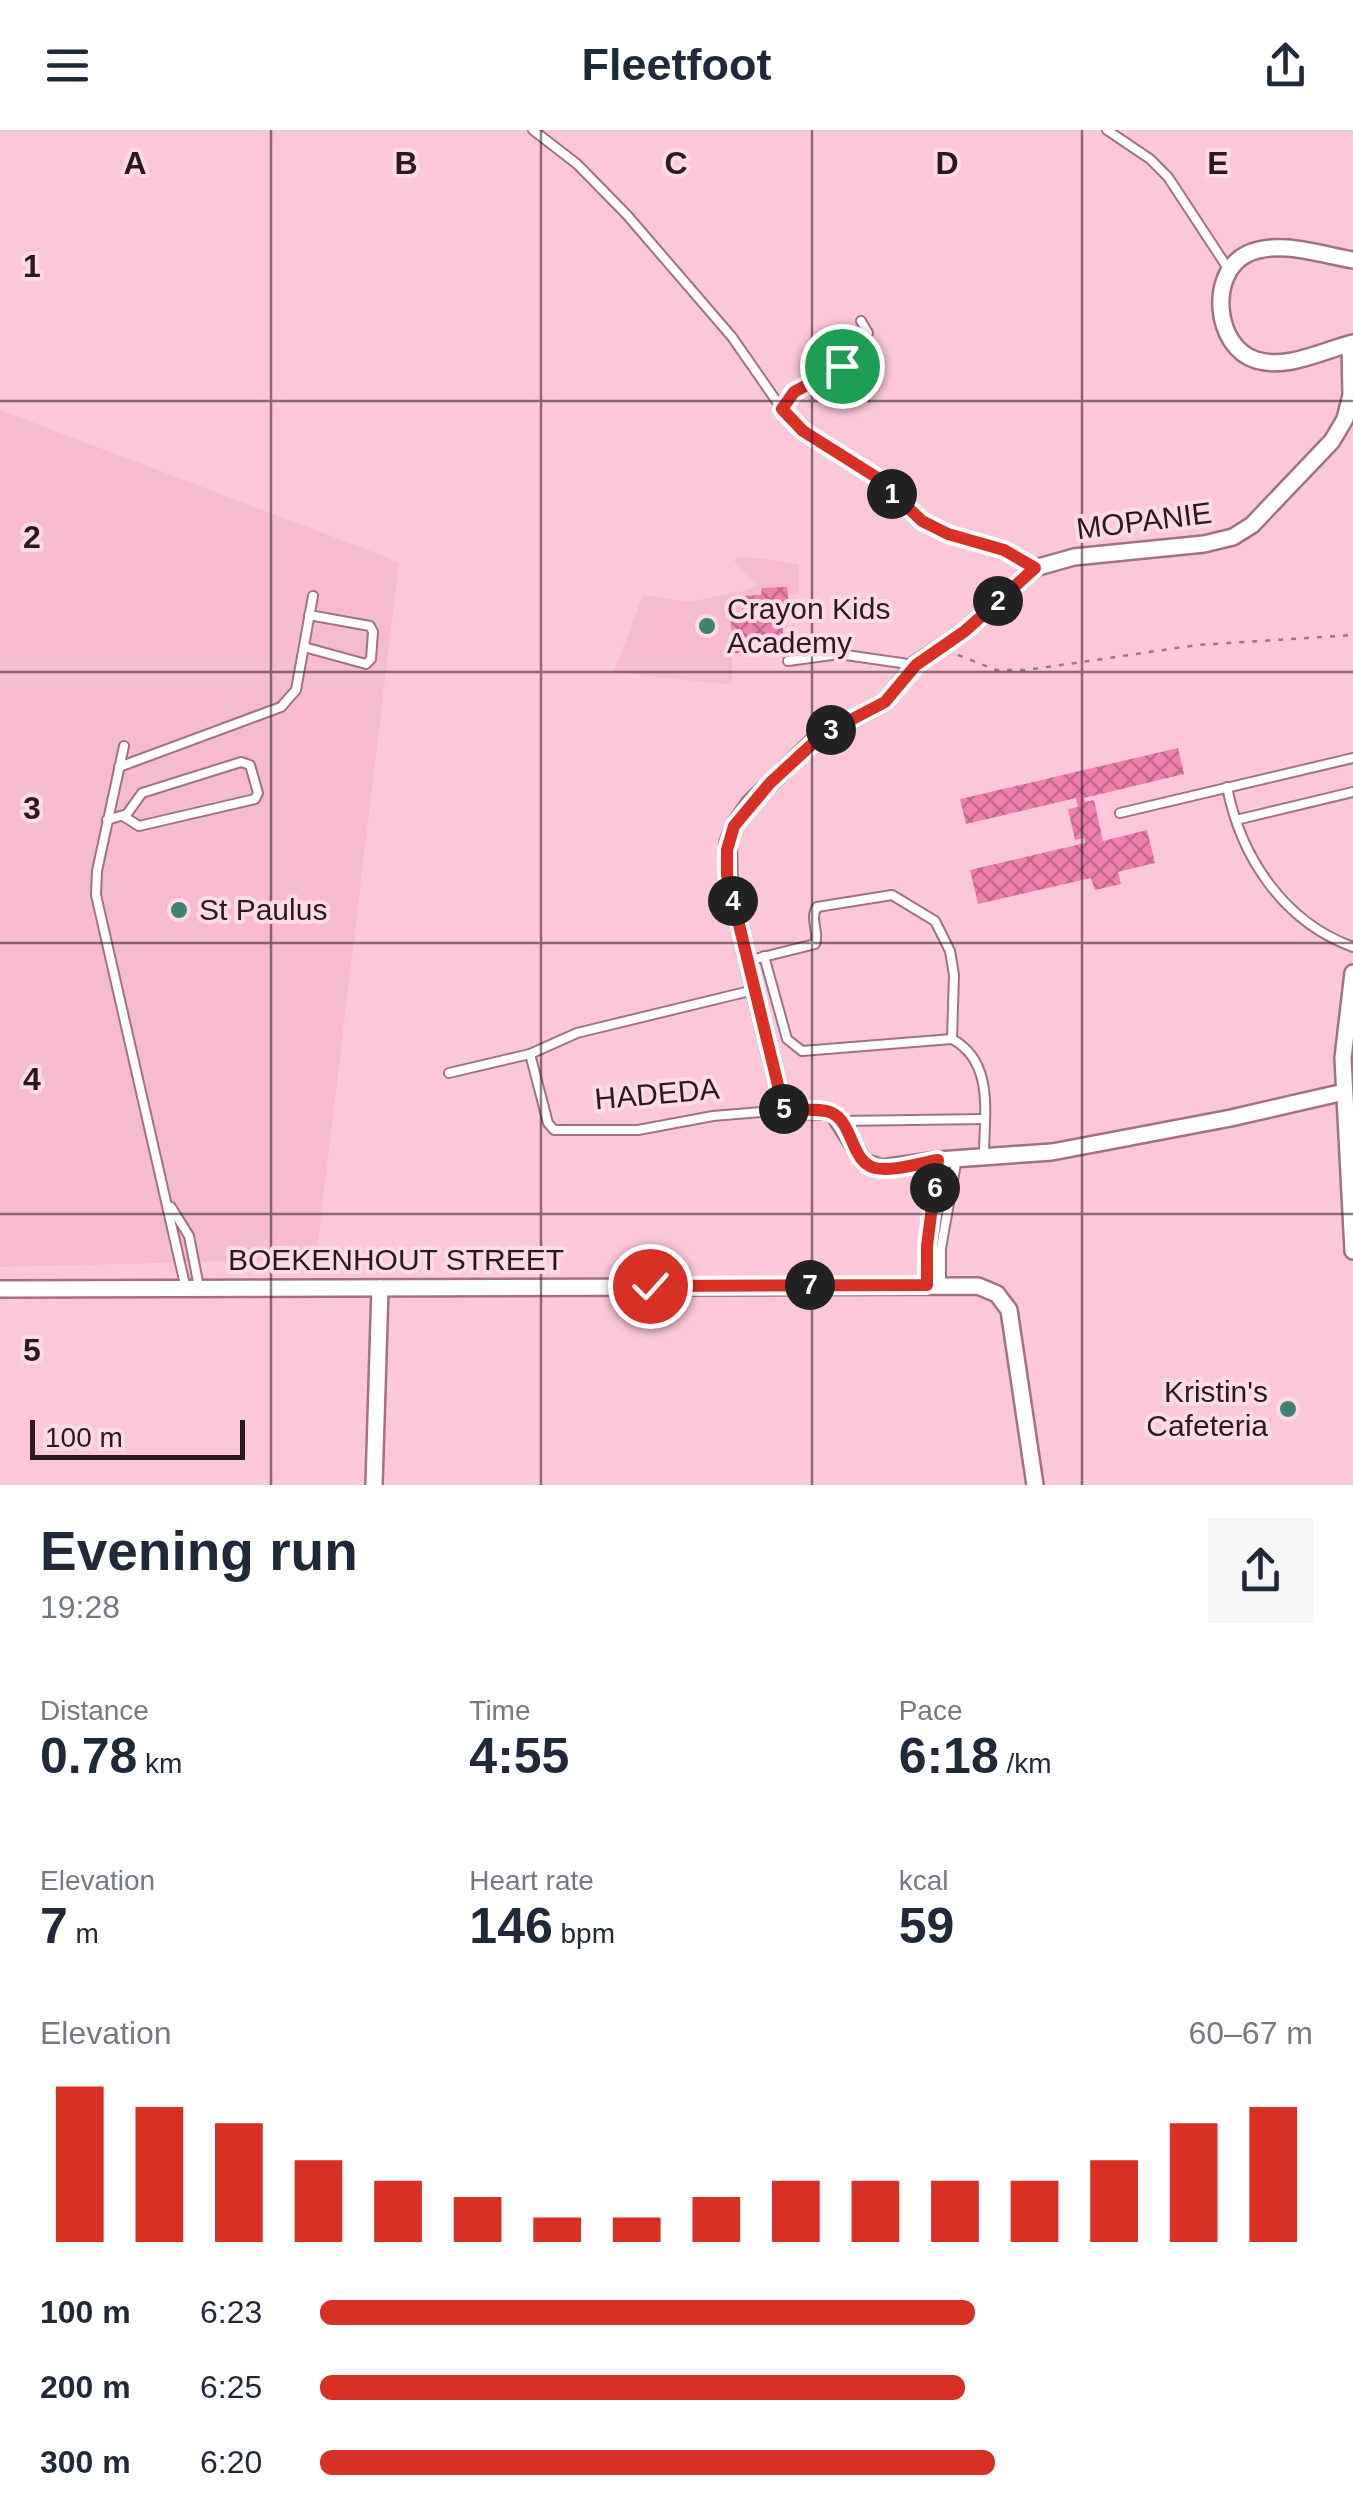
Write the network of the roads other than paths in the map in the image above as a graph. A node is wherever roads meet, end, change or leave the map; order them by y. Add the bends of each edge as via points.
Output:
1 (534, 130) edge
2 (1107, 130) edge
3 (1353, 260) edge
4 (1229, 270) junction
5 (861, 321) dead end
6 (1351, 343) edge
7 (782, 409) junction
8 (1035, 568) junction
9 (313, 596) dead end
10 (309, 615) junction
11 (304, 647) junction
12 (788, 661) dead end
13 (916, 665) junction
14 (124, 746) dead end
15 (1353, 758) edge
16 (119, 767) junction
17 (1228, 788) junction
18 (1353, 792) edge
19 (1120, 813) dead end
20 (124, 816) junction
21 (107, 820) junction
22 (1236, 820) junction
23 (1353, 947) edge
24 (756, 958) junction
25 (1353, 972) edge
26 (754, 990) junction
27 (1348, 1037) edge
28 (952, 1038) junction
29 (530, 1054) junction
30 (449, 1073) dead end
31 (1344, 1092) junction
32 (784, 1110) junction
33 (984, 1119) junction
34 (840, 1120) junction
35 (957, 1158) junction
36 (984, 1158) junction
37 (938, 1160) junction
38 (169, 1203) junction
39 (1352, 1233) edge
40 (1353, 1251) edge
41 (934, 1285) junction
42 (380, 1288) junction
43 (0, 1289) edge
44 (192, 1289) junction
45 (374, 1485) edge
46 (1034, 1485) edge

1 - 7 lane via 633,222 739,344
2 - 4 lane via 1168,177
3 - 4 street via 1262,249
4 - 6 street via 1222,314 1234,344 1248,357 1276,362
5 - 7 lane via 868,333 860,346 842,366 794,392
6 - 8 street, MOPANIE via 1344,419 1252,525 1204,544 1074,557
7 - 8 lane via 803,431 876,477 922,521
8 - 13 street, MOPANIE
9 - 10 lane
10 - 11 lane
10 - 11 lane via 370,626 371,659 366,664
11 - 16 lane via 296,690 281,707
12 - 13 lane via 839,654
13 - 24 street, MOPANIE via 885,702 813,742 734,826 727,875
14 - 16 lane
15 - 17 lane
16 - 21 lane
17 - 19 lane
17 - 22 lane
18 - 22 lane
20 - 20 lane via 142,793 241,762 250,765 258,793 255,800 139,826
20 - 21 lane
21 - 38 lane via 96,895
22 - 23 lane via 1248,852 1289,908
24 - 26 street, MOPANIE
24 - 28 lane via 787,1039 802,1051
24 - 28 lane via 814,944 817,907 900,897 936,921 950,950
25 - 27 street
26 - 29 lane via 578,1033
26 - 32 street, MOPANIE
27 - 31 street
28 - 33 lane via 980,1068
29 - 30 lane
29 - 32 lane, HADEDA via 554,1130 638,1130
31 - 36 street via 1146,1135
31 - 39 street
32 - 34 street, HADEDA via 826,1111
33 - 34 lane
33 - 36 lane
34 - 37 street via 871,1166
35 - 36 street
35 - 37 street
35 - 41 lane
37 - 41 lane via 927,1246
38 - 44 lane
38 - 44 lane via 189,1236
39 - 40 street
41 - 42 street, BOEKENHOUT STREET
41 - 46 street, BOEKENHOUT STREET via 993,1291 1009,1310
42 - 44 street, BOEKENHOUT STREET
42 - 45 street
43 - 44 street, BOEKENHOUT STREET

